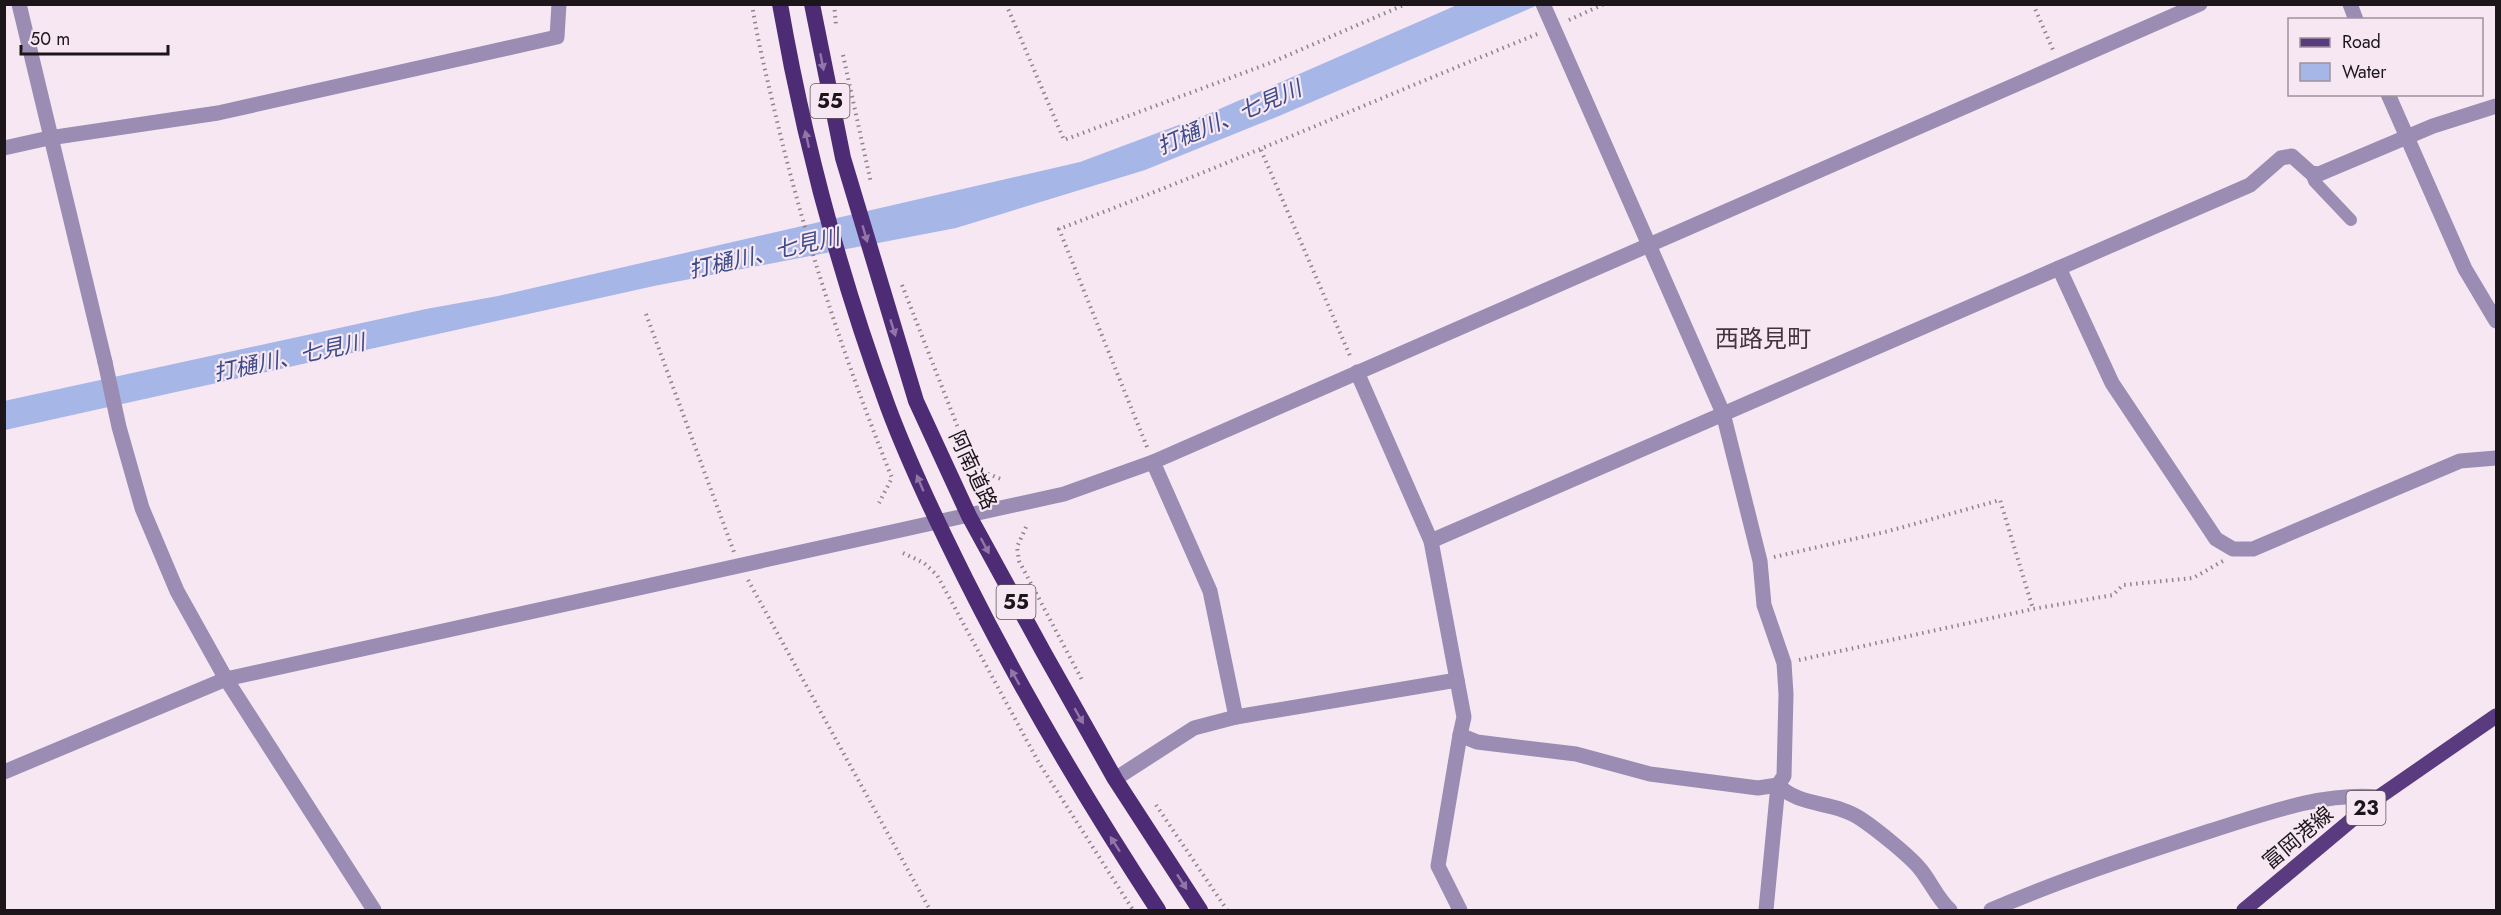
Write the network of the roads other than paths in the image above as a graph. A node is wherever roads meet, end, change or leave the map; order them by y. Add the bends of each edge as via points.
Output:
1 (19, 4) edge
2 (559, 4) edge
3 (780, 4) edge
4 (812, 4) edge
5 (2200, 4) edge
6 (1548, 16) edge
7 (2389, 96) edge
8 (2496, 106) edge
9 (2406, 137) junction
10 (49, 138) junction
11 (4, 148) edge
12 (2311, 173) junction
13 (2351, 220) dead end
14 (1651, 246) junction
15 (2059, 268) junction
16 (2496, 321) edge
17 (1357, 372) junction
18 (1723, 413) junction
19 (2496, 458) edge
20 (1153, 462) junction
21 (969, 516) junction
22 (936, 520) junction
23 (1431, 541) junction
24 (226, 679) junction
25 (1457, 680) junction
26 (2496, 716) edge
27 (1236, 717) junction
28 (1460, 735) junction
29 (4, 772) edge
30 (1115, 779) junction
31 (1778, 785) junction
32 (2379, 797) junction
33 (374, 910) edge
34 (1158, 910) edge
35 (1200, 910) edge
36 (1460, 910) edge
37 (1766, 910) edge
38 (1950, 910) edge
39 (1991, 910) edge
40 (2246, 910) edge

1 - 10 street
2 - 10 street via 557,37 239,109
22 -> 3 highway, 55 via 889,409 845,278 821,196
4 -> 21 highway, 阿南道路 / 55 via 840,147 876,272 916,401
5 - 14 street
6 - 14 street
7 - 9 street
8 - 9 street
9 - 12 street via 2319,174
9 - 16 street via 2465,268
10 - 11 street
10 - 24 street via 142,508 177,591
12 - 13 lane via 2314,182
12 - 15 street via 2292,156 2281,158 2250,185
14 - 17 street
14 - 18 street
15 - 18 street
15 - 19 street via 2112,383 2216,539 2233,549 2253,549 2460,461
17 - 20 street
17 - 23 street
18 - 23 street
18 - 31 street via 1760,561 1764,605 1784,663 1784,776
20 - 21 street via 1064,494
20 - 27 street via 1210,591
21 - 22 street
21 -> 30 highway, 阿南道路 / 55
22 - 24 street
34 -> 22 highway, 55 via 1094,812 1012,671
23 - 25 street
24 - 29 street
24 - 33 street
25 - 27 street
25 - 28 street via 1464,717
26 - 32 main road, 富岡港線 / 23
27 - 30 street via 1194,728
28 - 31 street via 1477,742 1576,754 1650,774 1758,788
28 - 36 street via 1438,866
30 -> 35 highway, 阿南道路 / 55
31 - 37 street
31 - 38 street via 1789,796 1843,808 1863,820 1920,869 1937,898
32 - 39 street via 2354,795 2296,804 2110,863
32 - 40 main road, 富岡港線 / 23

